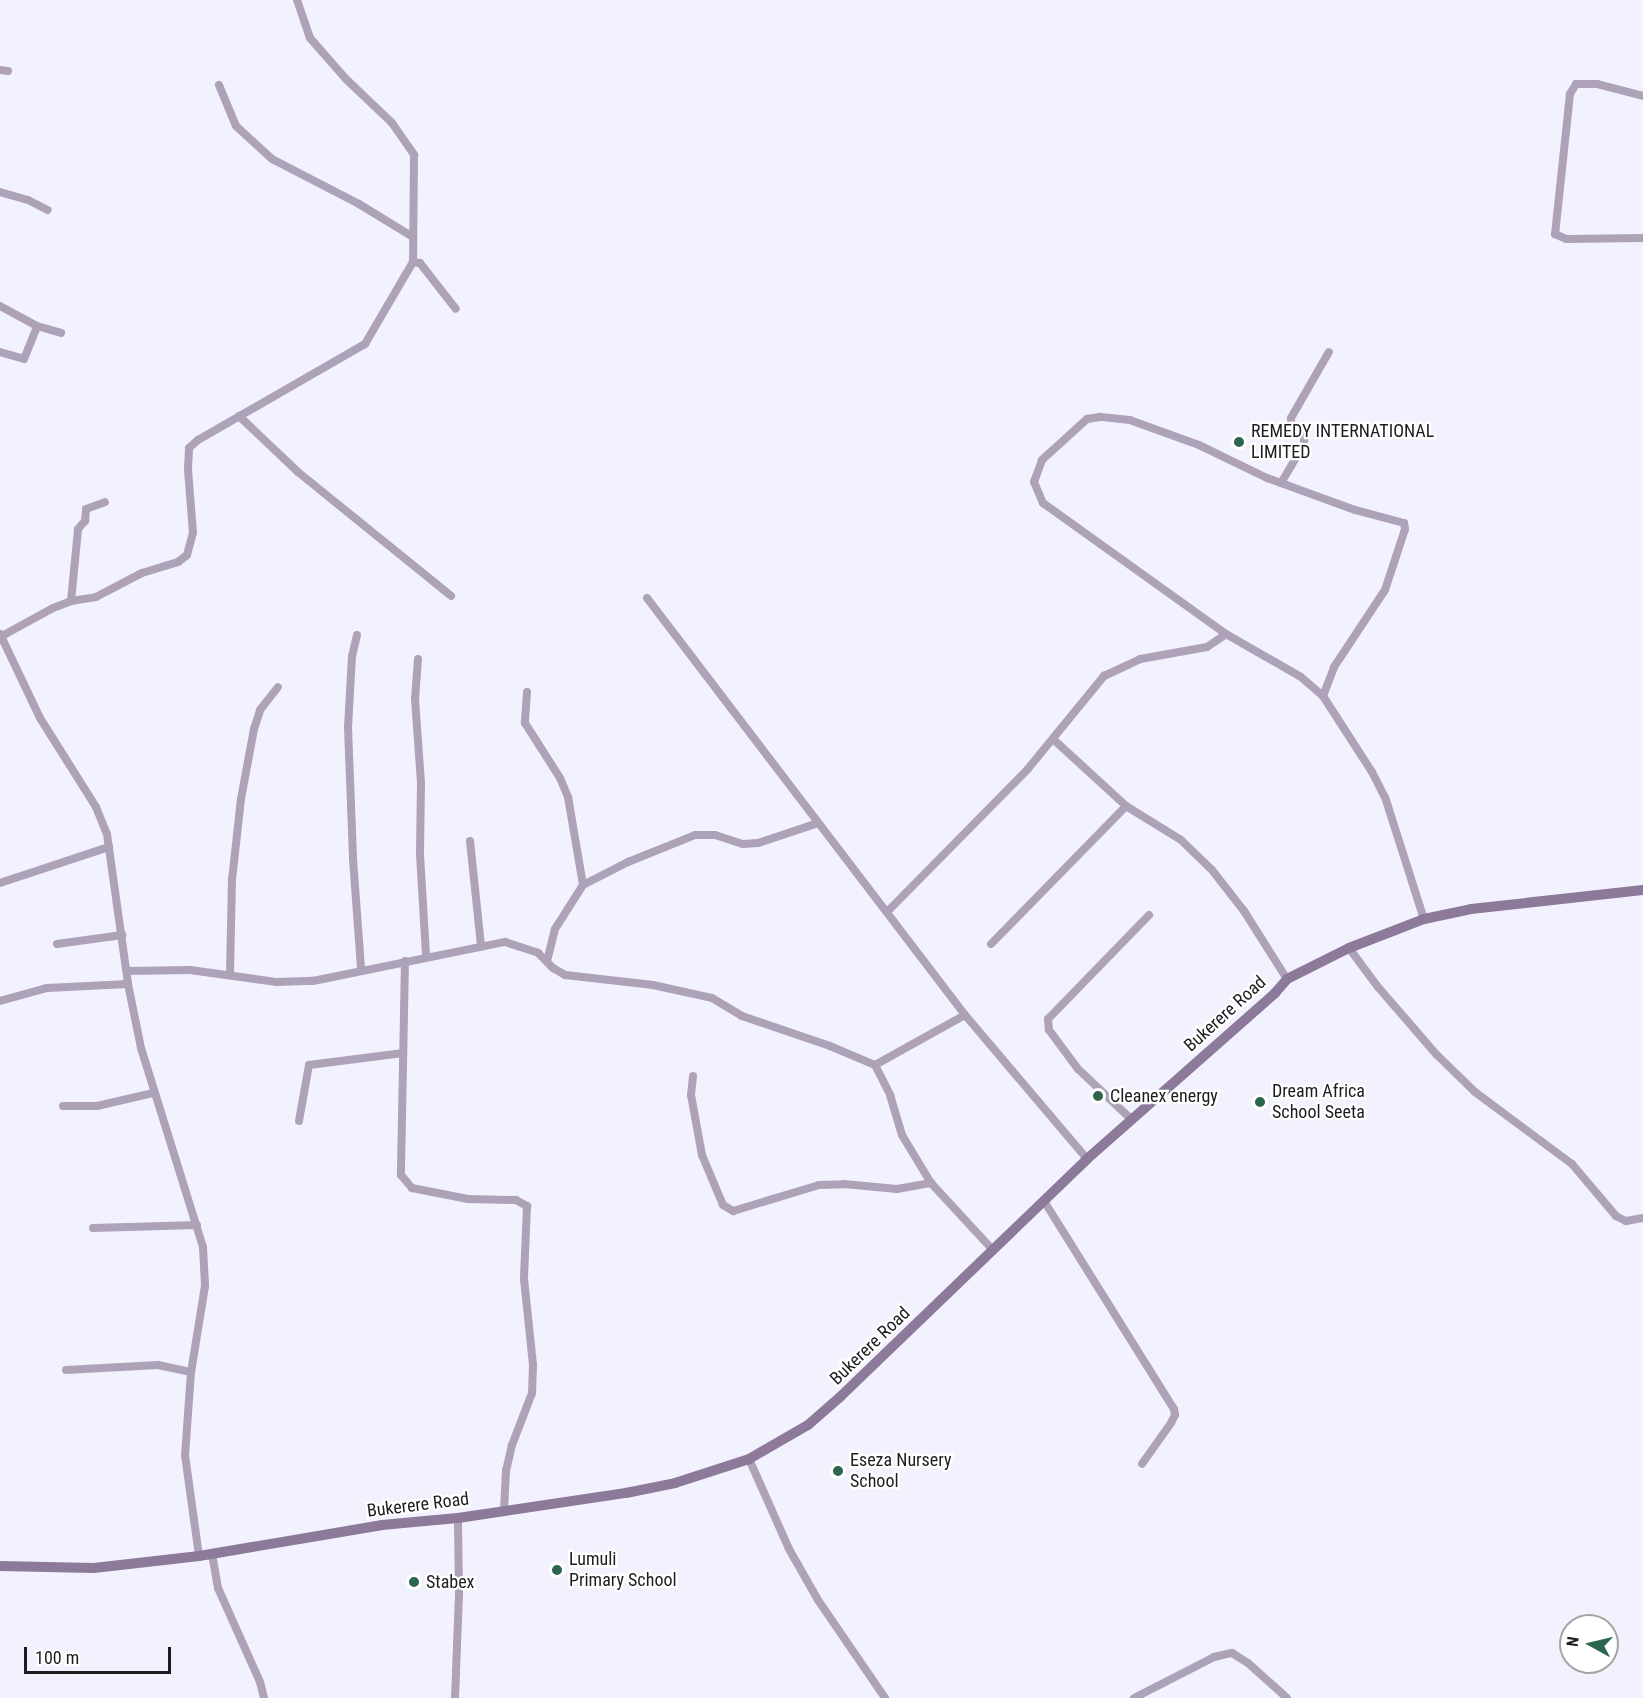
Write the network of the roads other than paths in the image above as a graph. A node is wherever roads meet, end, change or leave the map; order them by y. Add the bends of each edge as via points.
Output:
1 (297, 0) edge
2 (219, 85) dead end
3 (1643, 96) edge
4 (0, 192) edge
5 (48, 210) dead end
6 (413, 237) junction
7 (1643, 238) edge
8 (413, 262) junction
9 (0, 306) edge
10 (456, 309) dead end
11 (37, 326) junction
12 (61, 333) dead end
13 (0, 352) edge
14 (1329, 352) dead end
15 (239, 416) junction
16 (1281, 483) junction
17 (105, 502) dead end
18 (451, 596) dead end
19 (647, 598) dead end
20 (71, 601) junction
21 (1226, 634) junction
22 (357, 635) dead end
23 (0, 636) edge
24 (418, 659) dead end
25 (278, 687) dead end
26 (527, 692) dead end
27 (1323, 696) junction
28 (1053, 739) junction
29 (1126, 806) junction
30 (818, 823) junction
31 (470, 841) dead end
32 (109, 847) junction
33 (0, 884) edge
34 (583, 885) junction
35 (1643, 890) edge
36 (888, 911) junction
37 (1149, 915) dead end
38 (1424, 919) junction
39 (122, 935) junction
40 (57, 944) dead end
41 (992, 944) dead end
42 (481, 946) junction
43 (1349, 948) junction
44 (426, 956) junction
45 (405, 961) junction
46 (547, 961) junction
47 (362, 969) junction
48 (127, 972) junction
49 (230, 974) junction
50 (1287, 979) junction
51 (128, 984) junction
52 (0, 1001) edge
53 (965, 1015) junction
54 (404, 1053) junction
55 (875, 1065) junction
56 (693, 1076) dead end
57 (153, 1093) junction
58 (63, 1106) dead end
59 (1132, 1120) junction
60 (299, 1121) dead end
61 (1087, 1159) junction
62 (931, 1183) junction
63 (1044, 1201) junction
64 (1643, 1218) edge
65 (196, 1225) junction
66 (93, 1228) dead end
67 (992, 1249) junction
68 (66, 1370) dead end
69 (191, 1372) junction
70 (749, 1459) junction
71 (1142, 1464) dead end
72 (504, 1511) junction
73 (458, 1518) junction
74 (212, 1554) junction
75 (199, 1556) junction
76 (0, 1566) edge
77 (264, 1698) edge
78 (455, 1698) edge
79 (885, 1698) edge
80 (1134, 1698) edge
81 (1287, 1698) edge

1 - 6 street via 310,38 392,123 414,155
2 - 6 street via 236,126 272,159
3 - 7 street via 1597,84 1576,84 1570,94 1555,234 1566,239
4 - 5 street
6 - 8 street
8 - 10 street via 420,263
8 - 15 street via 365,344
9 - 11 street
11 - 12 street
11 - 13 street via 24,359
14 - 16 street via 1291,418 1291,423 1305,436
15 - 18 street via 298,472
15 - 20 street via 188,450 194,532 188,555 96,597
16 - 21 street via 1146,425 1100,417 1076,426 1035,472 1035,490 1043,503
16 - 27 street via 1405,526 1385,590 1334,667
17 - 20 street via 86,508 85,521 78,529
19 - 30 street
20 - 23 street
21 - 27 street via 1301,677
21 - 28 street via 1207,646 1140,659 1104,676
22 - 47 street via 348,727
23 - 32 street via 40,718 96,807
24 - 44 street via 415,699
25 - 49 street via 260,710 241,799 232,880
26 - 34 street via 525,723 568,797
27 - 38 street via 1384,797
28 - 29 street
28 - 36 street
29 - 41 street
29 - 50 street via 1181,840 1212,870 1244,911
30 - 34 street via 758,843 695,835
30 - 36 street
31 - 42 street
32 - 33 street
32 - 39 street
34 - 46 street via 555,929
35 - 38 main road, Bukerere Road via 1471,909
36 - 53 street
37 - 59 street via 1054,1012 1047,1025 1078,1069
38 - 43 main road, Bukerere Road
39 - 40 street
39 - 48 street
42 - 44 street
42 - 46 street via 505,942 531,949
43 - 50 main road, Bukerere Road
43 - 64 street via 1436,1054 1475,1092 1560,1154 1616,1216 1626,1221
44 - 45 street
45 - 47 street
45 - 54 street
46 - 55 street via 565,975 653,985 712,998 742,1016
47 - 49 street via 295,983
48 - 49 street via 190,970
48 - 51 street
50 - 59 main road, Bukerere Road
51 - 52 street via 47,988
51 - 57 street
53 - 55 street
53 - 61 street
54 - 60 street via 309,1065
54 - 72 street via 401,1175 405,1182 412,1188 468,1199 516,1200 527,1206 524,1279 532,1393 506,1470
55 - 62 street via 890,1095 902,1135
56 - 62 street via 691,1095 702,1155 723,1204 733,1211 819,1185 897,1189
57 - 58 street via 96,1106
57 - 65 street
59 - 61 main road, Bukerere Road
61 - 63 main road, Bukerere Road
62 - 67 street
63 - 67 main road, Bukerere Road
63 - 71 street via 1174,1409 1171,1423
65 - 66 street
65 - 69 street via 203,1247 205,1286
67 - 70 main road, Bukerere Road via 891,1351 824,1411 800,1430
68 - 69 street via 158,1365
69 - 75 street via 185,1455
70 - 72 main road, Bukerere Road via 675,1483
70 - 79 street via 795,1560
72 - 73 main road, Bukerere Road
73 - 74 main road, Bukerere Road via 382,1525
73 - 78 street
74 - 75 main road, Bukerere Road
74 - 77 street via 218,1588
75 - 76 main road, Bukerere Road via 94,1568
80 - 81 street via 1214,1657 1232,1653

